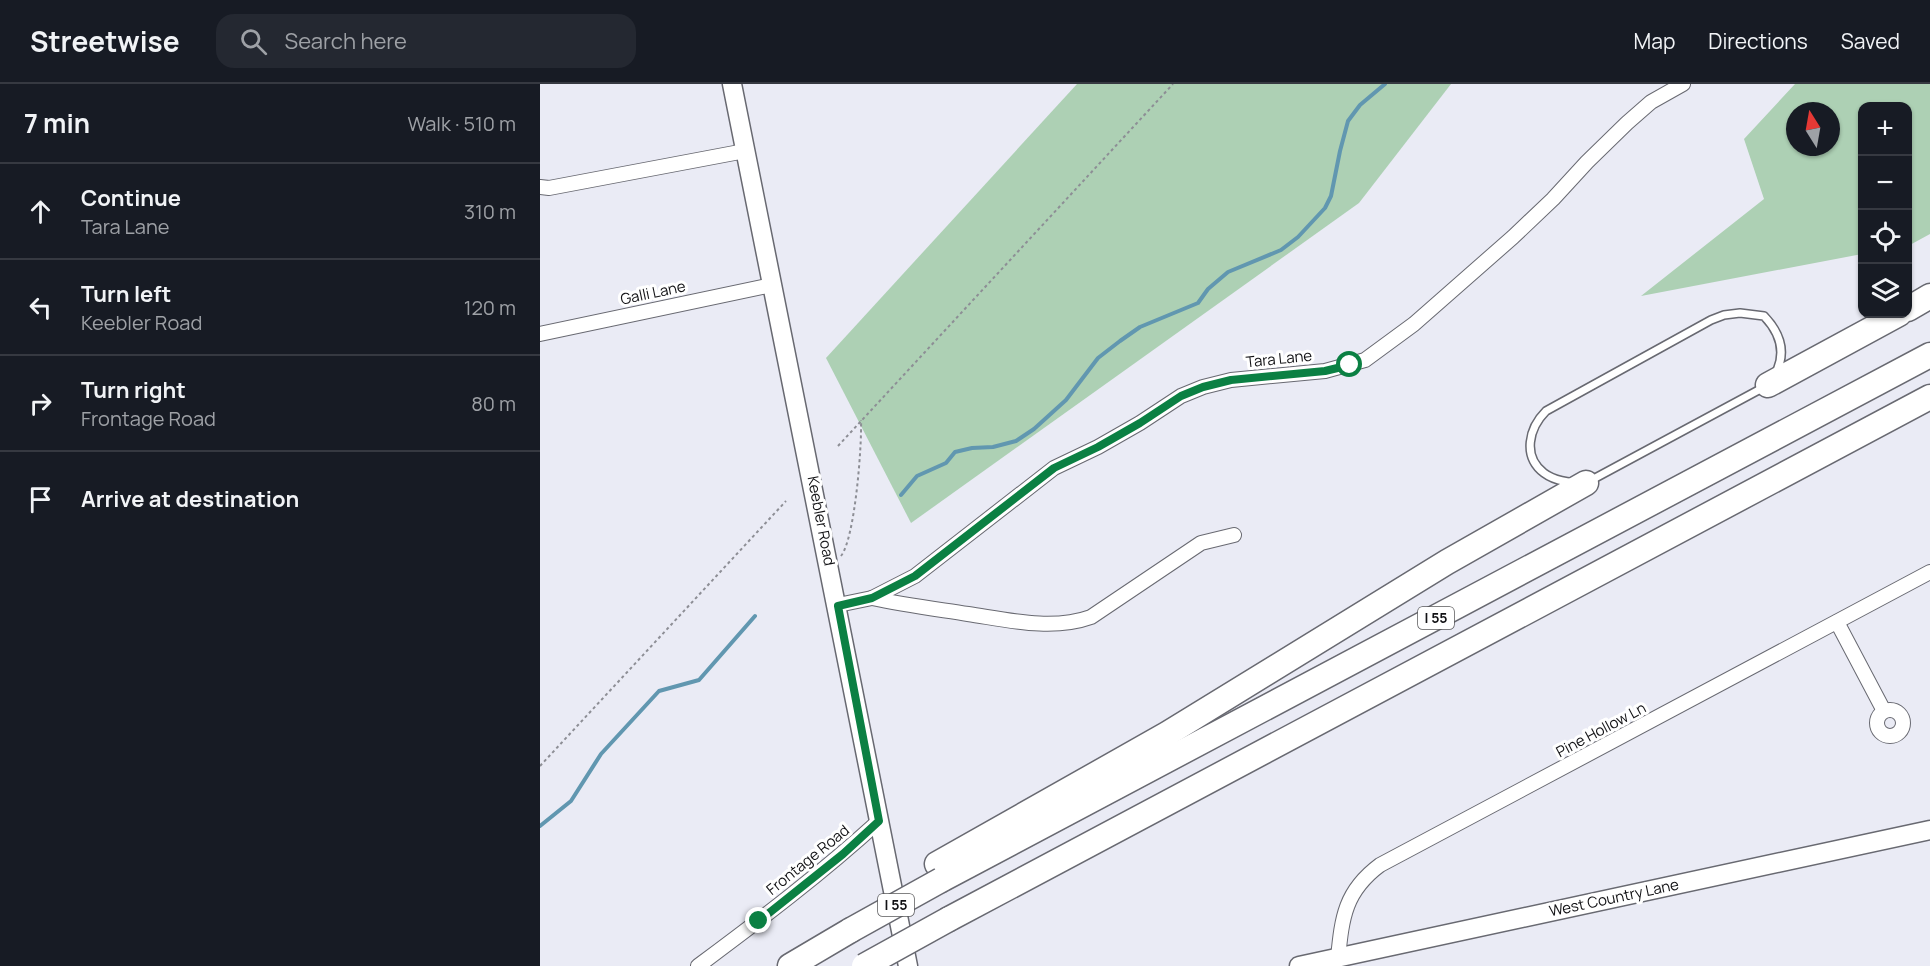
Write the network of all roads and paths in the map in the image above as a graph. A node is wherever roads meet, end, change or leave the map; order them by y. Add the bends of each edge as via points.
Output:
1 (732, 84) edge
2 (1173, 84) edge
3 (1683, 84) edge
4 (745, 151) junction
5 (540, 187) edge
6 (772, 285) junction
7 (1930, 296) edge
8 (1912, 307) edge
9 (1892, 318) edge
10 (540, 334) edge
11 (1930, 355) edge
12 (1768, 385) junction
13 (1930, 397) edge
14 (861, 420) junction
15 (838, 446) dead end
16 (1586, 483) junction
17 (786, 501) dead end
18 (1234, 535) dead end
19 (829, 561) junction
20 (1930, 572) edge
21 (872, 598) junction
22 (838, 606) junction
23 (1837, 622) junction
24 (1884, 711) dead end
25 (540, 766) edge
26 (879, 821) junction
27 (1930, 831) edge
28 (939, 872) junction
29 (1338, 958) junction
30 (908, 962) edge
31 (698, 966) edge
32 (790, 966) edge
33 (864, 966) edge
34 (1299, 966) edge

1 - 4 street, Keebler Road
2 - 14 path
3 - 21 street, Tara Lane via 1651,102 1513,237 1414,324 1365,360 1325,371 1231,380 1181,396 1132,428 1054,468 933,564
4 - 5 street
4 - 6 street, Keebler Road
6 - 10 street, Galli Lane
6 - 19 street, Keebler Road
7 - 8 highway
9 - 12 highway
11 - 28 highway, I 55
12 - 16 lane
12 - 16 lane via 1781,358 1773,326 1764,316 1754,314 1710,320 1538,419 1530,439 1535,463 1556,479
13 - 33 highway, I 55, bridge
14 - 15 path
14 - 19 path via 859,467 848,541 840,556
16 - 28 highway via 1448,562
17 - 25 path
18 - 21 street, Tara Lane via 1201,543 1091,617 1075,623 1036,624
19 - 22 street, Keebler Road
20 - 23 street, Pine Hollow Ln
21 - 22 street, Tara Lane
22 - 26 street, Keebler Road
23 - 24 street
23 - 29 street, Pine Hollow Ln via 1380,865 1364,879 1346,906
26 - 30 street, Keebler Road
26 - 31 street, Frontage Road
27 - 29 street, West Country Lane
28 - 32 highway, I 55, bridge via 850,923
29 - 34 street, West Country Lane

